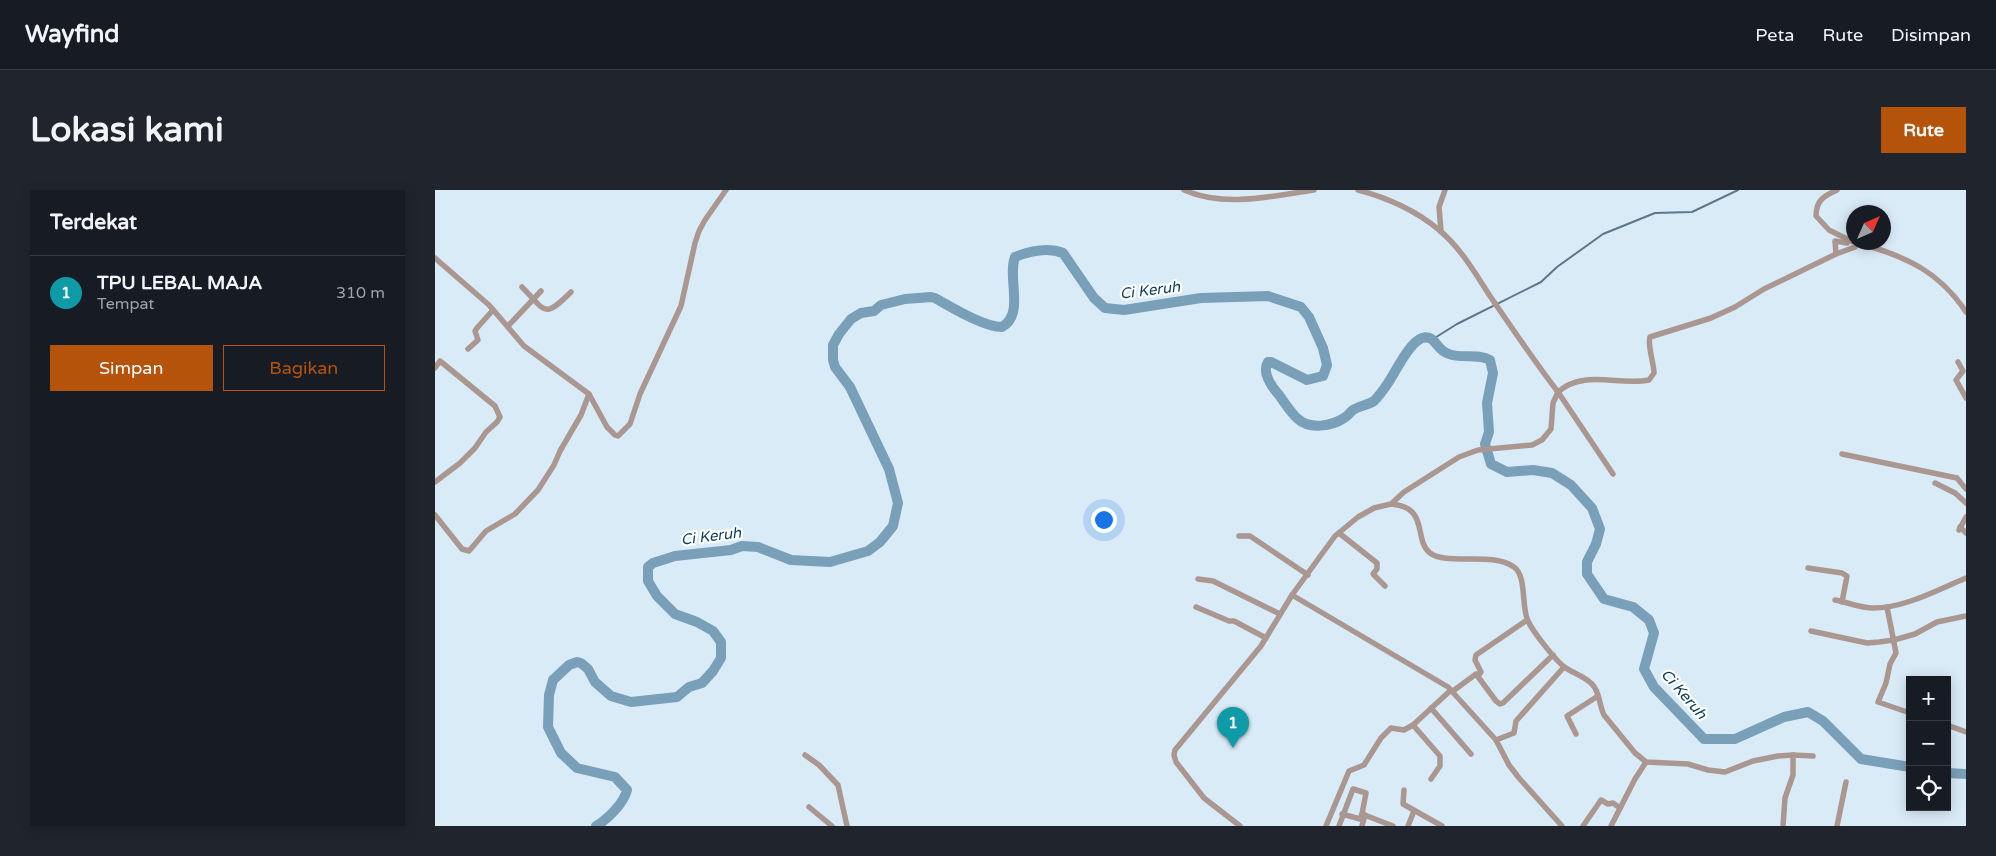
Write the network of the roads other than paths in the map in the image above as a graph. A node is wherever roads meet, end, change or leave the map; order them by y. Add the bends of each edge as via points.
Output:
1 (726, 190) edge
2 (1183, 190) edge
3 (1263, 190) edge
4 (1314, 190) edge
5 (1358, 190) edge
6 (1445, 190) edge
7 (1837, 190) edge
8 (1267, 196) junction
9 (1441, 231) junction
10 (1846, 238) edge
11 (1846, 243) edge
12 (1848, 250) edge
13 (1882, 250) edge
14 (1836, 254) junction
15 (435, 258) edge
16 (522, 287) dead end
17 (541, 291) dead end
18 (571, 292) dead end
19 (533, 300) junction
20 (493, 310) junction
21 (1966, 312) edge
22 (508, 326) junction
23 (468, 349) dead end
24 (437, 359) edge
25 (1958, 362) dead end
26 (435, 368) edge
27 (1558, 392) junction
28 (589, 394) junction
29 (1966, 398) edge
30 (1842, 454) dead end
31 (1613, 474) dead end
32 (435, 482) edge
33 (1935, 483) dead end
34 (1966, 489) edge
35 (1966, 503) edge
36 (1391, 504) junction
37 (435, 515) edge
38 (1966, 517) edge
39 (1339, 533) junction
40 (1966, 533) edge
41 (1239, 536) dead end
42 (1808, 568) dead end
43 (1308, 575) junction
44 (1966, 578) edge
45 (1199, 579) dead end
46 (1385, 586) dead end
47 (1292, 596) junction
48 (1835, 600) dead end
49 (1842, 602) junction
50 (1195, 607) dead end
51 (1887, 607) junction
52 (1280, 614) junction
53 (1966, 616) edge
54 (1527, 620) junction
55 (1811, 631) dead end
56 (1266, 638) junction
57 (1894, 640) junction
58 (1553, 656) junction
59 (1563, 666) junction
60 (1478, 676) junction
61 (1452, 691) junction
62 (1598, 696) junction
63 (1431, 708) junction
64 (1906, 712) edge
65 (1413, 724) junction
66 (1951, 726) edge
67 (1966, 732) edge
68 (1576, 734) dead end
69 (1496, 740) junction
70 (1471, 754) dead end
71 (805, 755) dead end
72 (1793, 755) junction
73 (1813, 756) dead end
74 (1646, 762) junction
75 (1431, 779) dead end
76 (1846, 782) dead end
77 (1404, 790) dead end
78 (809, 807) dead end
79 (1620, 808) junction
80 (1414, 811) junction
81 (1342, 814) junction
82 (1363, 819) edge
83 (1384, 824) edge
84 (832, 826) edge
85 (847, 826) edge
86 (1240, 826) edge
87 (1325, 826) edge
88 (1339, 826) edge
89 (1393, 826) edge
90 (1408, 826) edge
91 (1442, 826) edge
92 (1561, 826) edge
93 (1583, 826) edge
94 (1611, 826) edge
95 (1783, 826) edge
96 (1837, 826) edge

1 - 28 street via 699,231 681,306 640,394 630,424 622,434 615,435 607,427
2 - 8 street via 1229,200
3 - 8 street
4 - 8 street
5 - 9 street via 1384,198 1427,220
6 - 9 street via 1439,207
7 - 10 street via 1819,202 1816,216 1829,230
9 - 27 street via 1474,272
11 - 14 street via 1835,241
12 - 14 street
13 - 21 street via 1917,265 1940,281
14 - 27 street via 1711,318 1650,337 1654,371 1649,380 1579,381
15 - 20 street
16 - 19 street
17 - 19 street
18 - 19 street via 552,310 541,308
19 - 22 street
20 - 22 street
20 - 23 street via 475,331 478,340
22 - 28 street via 527,348
24 - 26 street
24 - 32 street via 495,406 500,417 475,448
25 - 29 street via 1963,371 1956,380
27 - 31 street
27 - 36 street via 1547,435 1531,444 1477,450 1417,483
28 - 37 street via 555,464 538,490 515,514 486,531 469,551 462,549
30 - 34 street via 1949,476 1959,480
33 - 35 street
36 - 39 street via 1358,516
36 - 54 street via 1410,510 1417,520 1425,547 1432,554 1450,559 1486,559 1515,568 1521,575
38 - 40 street via 1959,528
39 - 43 street
39 - 46 street via 1377,563 1373,574
41 - 43 street via 1250,536
42 - 49 street via 1847,576
43 - 47 street
44 - 51 street
45 - 52 street via 1213,581
47 - 52 street
47 - 61 street
48 - 49 street
49 - 51 street via 1871,608
50 - 56 street
51 - 57 street
52 - 56 street
53 - 57 street via 1937,622 1915,634
54 - 58 street
54 - 60 street via 1476,655 1481,672
55 - 57 street via 1867,643
56 - 86 street via 1174,755 1180,768 1204,798
57 - 64 street via 1896,653 1889,664 1878,702
58 - 59 street
58 - 60 street via 1500,704
59 - 62 street via 1593,684
59 - 69 street via 1516,721 1514,733
60 - 61 street via 1474,674
61 - 63 street
61 - 69 street
62 - 68 street via 1567,716
62 - 74 street via 1604,715
63 - 65 street
63 - 70 street
65 - 75 street via 1440,756 1440,766
65 - 87 street via 1404,730 1391,728 1363,765 1349,771
66 - 67 street
69 - 92 street via 1509,765
71 - 85 street via 838,785
72 - 73 street
72 - 74 street via 1753,761 1725,772 1688,764
72 - 95 street via 1793,775 1785,798
74 - 79 street
76 - 96 street
77 - 80 street via 1403,804
78 - 84 street
79 - 93 street via 1601,800
79 - 94 street
80 - 90 street
80 - 91 street
81 - 82 street
81 - 82 street via 1354,789 1366,793
81 - 88 street
82 - 83 street
83 - 89 street

